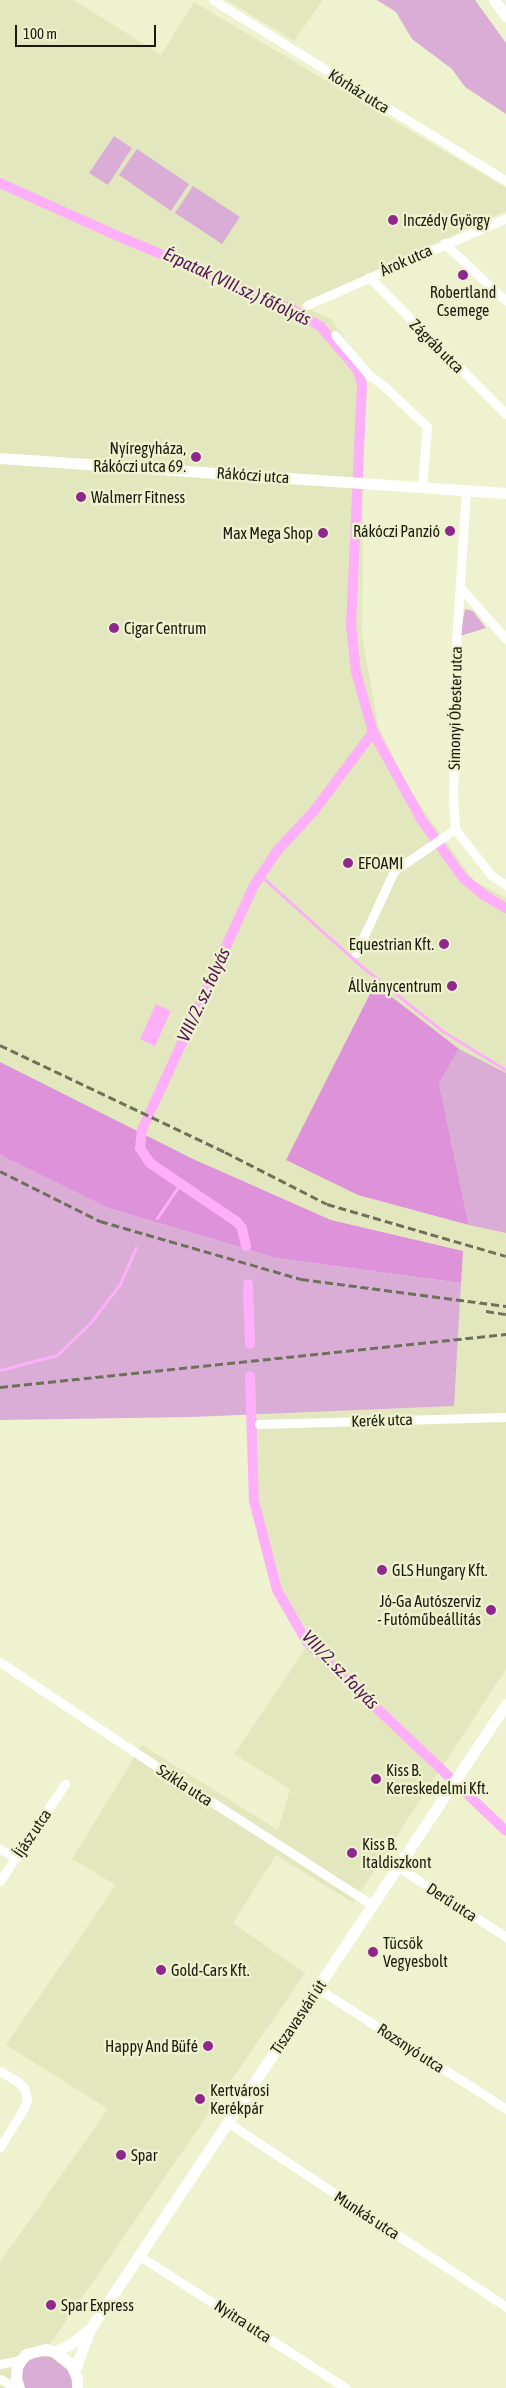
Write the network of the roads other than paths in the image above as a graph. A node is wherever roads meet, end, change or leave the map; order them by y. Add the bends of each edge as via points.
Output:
1 (213, 0) edge
2 (494, 0) edge
3 (506, 16) edge
4 (506, 181) edge
5 (506, 218) edge
6 (444, 243) junction
7 (368, 277) junction
8 (506, 301) edge
9 (307, 305) dead end
10 (335, 335) dead end
11 (506, 414) edge
12 (0, 458) edge
13 (422, 486) junction
14 (466, 490) junction
15 (506, 493) edge
16 (460, 587) junction
17 (506, 639) edge
18 (455, 830) junction
19 (506, 885) edge
20 (356, 953) dead end
21 (506, 1417) edge
22 (259, 1424) dead end
23 (0, 1662) edge
24 (506, 1704) edge
25 (65, 1784) dead end
26 (0, 1848) edge
27 (16, 1858) junction
28 (398, 1867) junction
29 (0, 1881) edge
30 (372, 1905) junction
31 (506, 1938) edge
32 (317, 1988) junction
33 (0, 2070) edge
34 (506, 2109) edge
35 (227, 2122) junction
36 (0, 2147) edge
37 (138, 2255) junction
38 (506, 2307) edge
39 (90, 2329) junction
40 (55, 2352) junction
41 (21, 2360) junction
42 (0, 2364) edge
43 (75, 2370) junction
44 (0, 2379) edge
45 (79, 2387) edge
46 (18, 2388) edge
47 (346, 2388) edge

1 - 4 street, Kórház utca
2 - 3 main road
5 - 6 street, Árok utca
6 - 7 street, Árok utca
6 - 8 street
7 - 9 street, Árok utca
7 - 11 street, Zágráb utca
10 - 13 street via 368,374 427,427
12 - 13 main road, Rákóczi utca
13 - 14 main road, Rákóczi utca
14 - 15 main road, Rákóczi utca
14 - 16 street, Simonyi Óbester utca
16 - 17 street
16 - 18 street, Simonyi Óbester utca via 455,661
18 - 19 street via 491,875
18 - 20 street via 394,871
21 - 22 street, Kerék utca
23 - 30 street, Szikla utca
24 - 28 main road, Tiszavasvári út
25 - 27 street, Íjász utca
26 - 27 street
27 - 29 street, Íjász utca
28 - 30 main road, Tiszavasvári út
28 - 31 street, Derű utca
30 - 32 main road, Tiszavasvári út
32 - 34 street, Rozsnyó utca
32 - 35 main road, Tiszavasvári út
33 - 36 street via 24,2088 27,2100
35 - 37 main road, Tiszavasvári út
35 - 38 street, Munkás utca
37 - 39 main road, Tiszavasvári út
37 - 47 street, Nyitra utca
39 - 40 main road
39 - 43 main road
40 - 41 main road via 35,2351
40 - 43 main road
41 - 42 street
41 - 46 main road via 17,2367
43 - 45 main road
44 - 46 street

